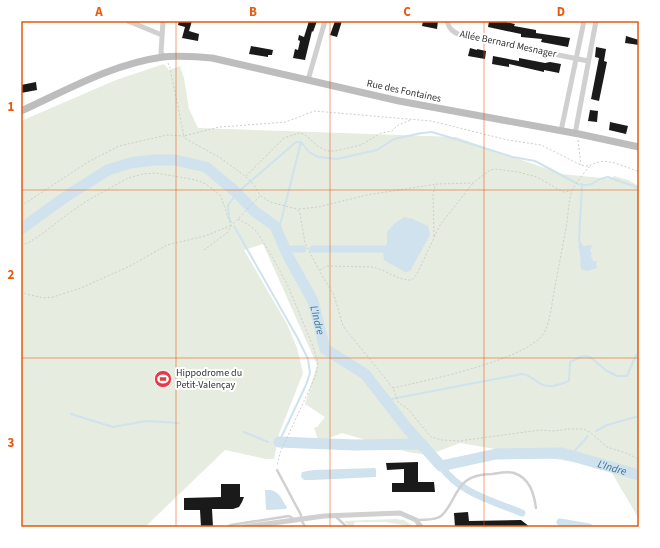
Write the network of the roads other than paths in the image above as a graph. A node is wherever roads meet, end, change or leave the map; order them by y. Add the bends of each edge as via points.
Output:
1 (128, 21) edge
2 (163, 21) edge
3 (326, 21) edge
4 (447, 21) edge
5 (584, 21) edge
6 (596, 21) edge
7 (162, 35) junction
8 (165, 57) junction
9 (577, 59) junction
10 (588, 61) junction
11 (308, 80) junction
12 (21, 111) edge
13 (561, 131) junction
14 (575, 134) junction
15 (639, 147) edge
16 (277, 470) road end
17 (536, 508) dead end
18 (334, 515) junction
19 (298, 519) junction
20 (416, 520) junction
21 (227, 527) edge
22 (244, 527) edge
23 (304, 527) edge
24 (347, 527) edge
25 (421, 527) edge

1 - 7 street
2 - 7 street
3 - 11 street
4 - 9 street, Allée Bernard Mesnager via 453,33
5 - 9 street
6 - 10 street
7 - 8 street via 160,52
8 - 11 street, Rue des Fontaines via 212,58
8 - 12 street, Rue des Fontaines via 104,72
9 - 10 street
9 - 13 street
10 - 14 street
11 - 13 street, Rue des Fontaines via 399,101
13 - 14 street, Rue des Fontaines
14 - 15 street, Rue des Fontaines
16 - 19 lane via 302,514
17 - 20 lane via 534,493 530,486 514,473 479,475 465,482 440,517
18 - 19 street
18 - 20 street via 400,513
18 - 24 lane
19 - 21 lane via 289,516 231,524
19 - 22 street
19 - 23 lane
20 - 25 street

